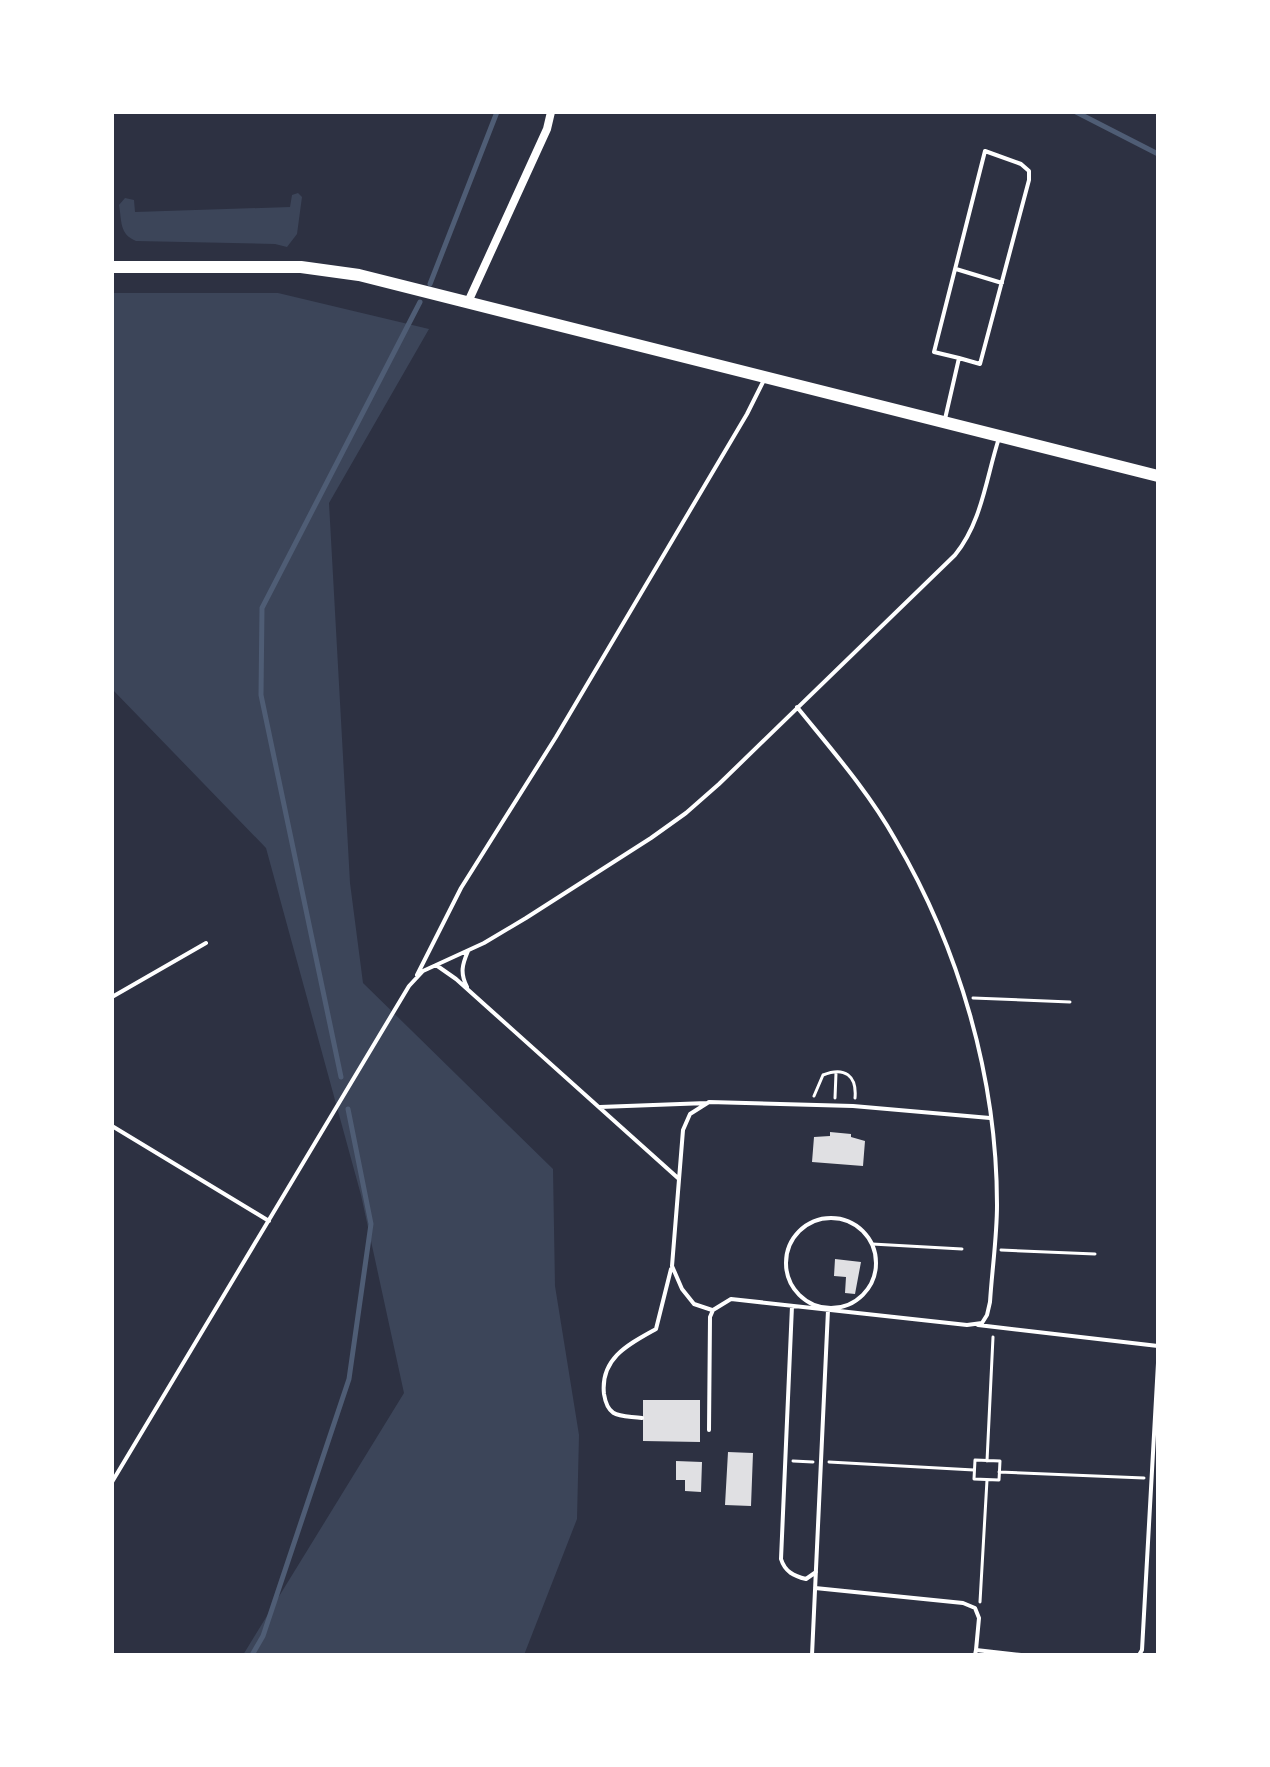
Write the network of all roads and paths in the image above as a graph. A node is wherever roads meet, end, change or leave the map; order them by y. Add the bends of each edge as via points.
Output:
1 (551, 112) edge
2 (112, 267) edge
3 (956, 269) junction
4 (1002, 283) junction
5 (468, 302) junction
6 (959, 358) junction
7 (766, 376) junction
8 (945, 421) junction
9 (1000, 435) junction
10 (1158, 476) edge
11 (797, 707) junction
12 (206, 943) dead end
13 (469, 950) junction
14 (436, 965) junction
15 (414, 980) junction
16 (468, 990) junction
17 (112, 997) edge
18 (965, 998) junction
19 (1070, 1002) dead end
20 (837, 1072) junction
21 (709, 1102) junction
22 (813, 1105) junction
23 (834, 1105) junction
24 (853, 1106) junction
25 (599, 1107) junction
26 (990, 1118) junction
27 (112, 1126) edge
28 (679, 1179) junction
29 (269, 1221) junction
30 (872, 1244) junction
31 (962, 1249) dead end
32 (994, 1250) junction
33 (1095, 1254) dead end
34 (672, 1266) junction
35 (792, 1306) junction
36 (713, 1310) junction
37 (828, 1310) junction
38 (977, 1325) junction
39 (994, 1327) junction
40 (1158, 1346) edge
41 (1158, 1363) edge
42 (642, 1418) dead end
43 (709, 1430) dead end
44 (785, 1460) junction
45 (987, 1461) junction
46 (821, 1462) junction
47 (974, 1470) junction
48 (999, 1472) junction
49 (1151, 1479) junction
50 (987, 1480) junction
51 (112, 1482) edge
52 (816, 1572) junction
53 (815, 1588) junction
54 (979, 1618) junction
55 (975, 1653) edge
56 (812, 1655) edge
57 (1021, 1655) edge
58 (1139, 1655) edge

1 - 5 street
2 - 5 main road via 301,267 359,275
3 - 4 lane
3 - 4 lane via 985,151 1029,171
3 - 6 lane via 934,352
4 - 6 lane via 980,364
5 - 7 main road
6 - 8 lane
7 - 8 main road
7 - 15 lane via 556,737 461,888
8 - 9 main road
9 - 10 main road
9 - 11 lane via 968,539
11 - 13 lane via 686,813
11 - 18 lane via 895,838 931,905
12 - 17 lane
13 - 14 lane
13 - 16 lane via 462,966
14 - 15 lane
14 - 16 lane
15 - 29 lane
16 - 25 lane
18 - 19 path
18 - 26 lane
20 - 22 path via 823,1075
20 - 23 path
20 - 24 path via 856,1085
21 - 22 lane
21 - 25 lane
21 - 28 lane via 690,1114 683,1130
22 - 23 lane
23 - 24 lane
24 - 26 lane
25 - 28 lane
26 - 32 lane via 997,1205
27 - 29 lane
28 - 34 lane
29 - 51 lane
30 - 31 path
30 - 37 lane via 876,1263 867,1290 857,1301
30 - 37 lane via 856,1225 828,1218 813,1221 790,1241 785,1255 790,1285 800,1297
32 - 33 path
32 - 38 lane via 987,1315
34 - 36 lane via 694,1304
34 - 42 lane via 656,1329 625,1346 607,1365 606,1407 612,1414
35 - 36 lane via 731,1299
35 - 37 lane
35 - 44 lane
36 - 43 lane
37 - 38 lane
37 - 46 lane
38 - 39 lane
39 - 40 lane
39 - 45 path
41 - 49 lane
44 - 46 path
44 - 52 lane via 781,1559 784,1569 796,1576 806,1579
45 - 47 path via 975,1460
45 - 48 path via 1000,1461
46 - 47 path
46 - 52 lane
47 - 50 path via 974,1479
48 - 49 path
48 - 50 path via 999,1480
49 - 58 lane
50 - 54 path
52 - 53 lane
53 - 54 lane via 963,1603 975,1608
53 - 56 lane
54 - 55 lane
55 - 57 lane

